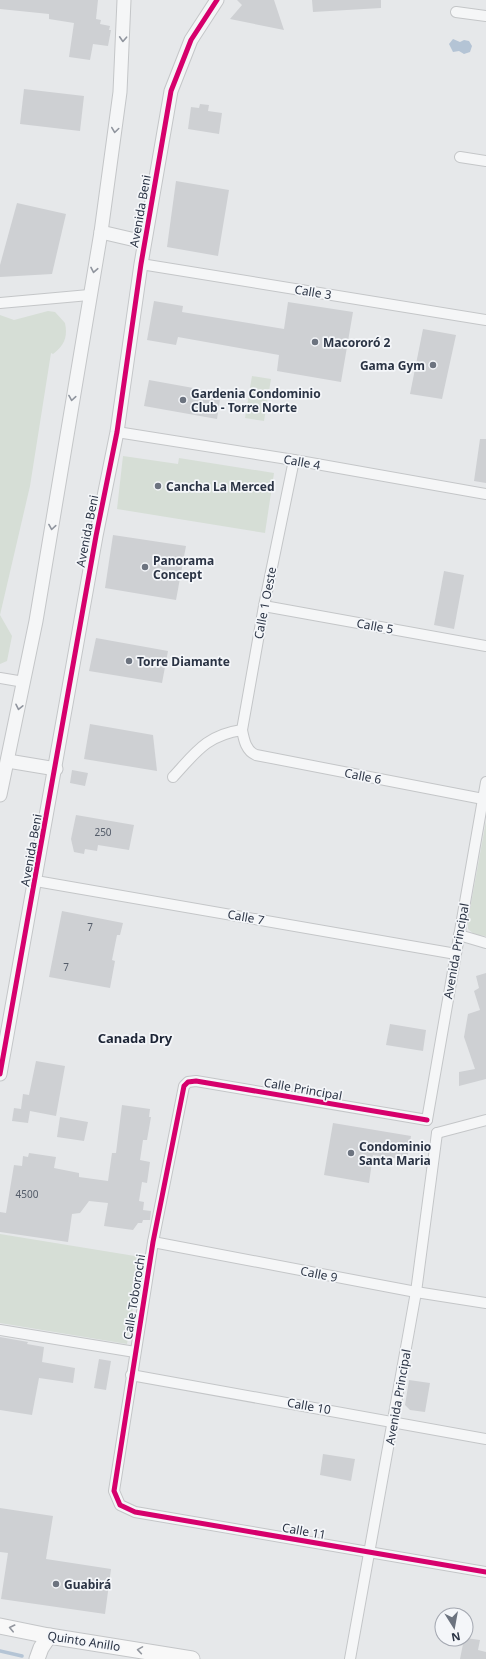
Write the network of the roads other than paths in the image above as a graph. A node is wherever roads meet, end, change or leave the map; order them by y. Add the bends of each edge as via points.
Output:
1 (124, 0) edge
2 (217, 0) edge
3 (456, 12) dead end
4 (486, 16) edge
5 (460, 156) dead end
6 (486, 161) edge
7 (101, 232) junction
8 (144, 242) junction
9 (141, 264) junction
10 (89, 295) junction
11 (0, 303) edge
12 (486, 320) edge
13 (117, 432) junction
14 (294, 460) junction
15 (486, 494) edge
16 (264, 606) junction
17 (486, 646) edge
18 (0, 678) edge
19 (24, 682) junction
20 (242, 730) junction
21 (246, 747) joint
22 (8, 761) junction
23 (56, 769) junction
24 (173, 777) dead end
25 (486, 782) edge
26 (0, 795) edge
27 (483, 799) junction
28 (36, 881) junction
29 (459, 936) junction
30 (486, 943) edge
31 (456, 954) junction
32 (0, 1074) edge
33 (182, 1093) joint
34 (427, 1120) junction
35 (486, 1120) edge
36 (437, 1133) junction
37 (153, 1242) junction
38 (416, 1292) junction
39 (486, 1303) edge
40 (0, 1330) edge
41 (135, 1352) junction
42 (131, 1375) junction
43 (393, 1422) junction
44 (486, 1439) edge
45 (120, 1504) joint
46 (370, 1553) junction
47 (486, 1572) edge
48 (0, 1626) edge
49 (49, 1636) junction
50 (37, 1659) edge
51 (192, 1659) edge
52 (350, 1659) edge

1 -> 7 street via 120,92
2 - 8 street, Avenida Beni via 191,40 171,91
3 - 4 street
5 - 6 street
7 - 8 street
7 -> 10 street
8 - 9 street, Avenida Beni
9 - 12 street, Calle 3
9 - 13 street, Avenida Beni
10 - 11 street
10 -> 19 street via 52,530
13 - 14 street, Calle 4
13 - 23 street, Avenida Beni via 96,536
14 - 15 street, Calle 4
14 - 16 street, Calle 1 Oeste
16 - 17 street, Calle 5
16 - 20 street, Calle 1 Oeste
18 - 19 street
19 -> 22 street
20 - 21 street, Calle 1 Oeste
20 - 24 street via 210,740
21 - 27 street, Calle 6 via 256,755
22 - 23 street
22 - 26 street
23 - 28 street, Avenida Beni
25 - 27 street, Avenida Principal
27 - 29 street, Avenida Principal
28 - 31 street, Calle 7
28 - 32 street, Avenida Beni
29 - 30 street
29 - 31 street, Avenida Principal
31 - 34 street, Avenida Principal
33 - 34 street, Calle Principal via 188,1082 196,1081
33 - 37 street, Calle Toborochi
34 - 36 street
35 - 36 street
36 - 38 street, Avenida Principal
37 - 38 street, Calle 9
37 - 41 street, Calle Toborochi
38 - 39 street, Calle 9
38 - 43 street, Avenida Principal
40 - 41 street
41 - 42 street, Calle Toborochi
42 - 43 street, Calle 10
42 - 45 street, Calle Toborochi via 114,1491
43 - 44 street, Calle 10
43 - 46 street, Avenida Principal
45 - 46 street, Calle 11 via 135,1512
46 - 47 street, Calle 11
46 - 52 street, Avenida Principal
49 -> 48 main road, Quinto Anillo
49 - 50 main road
51 -> 49 main road, Quinto Anillo

